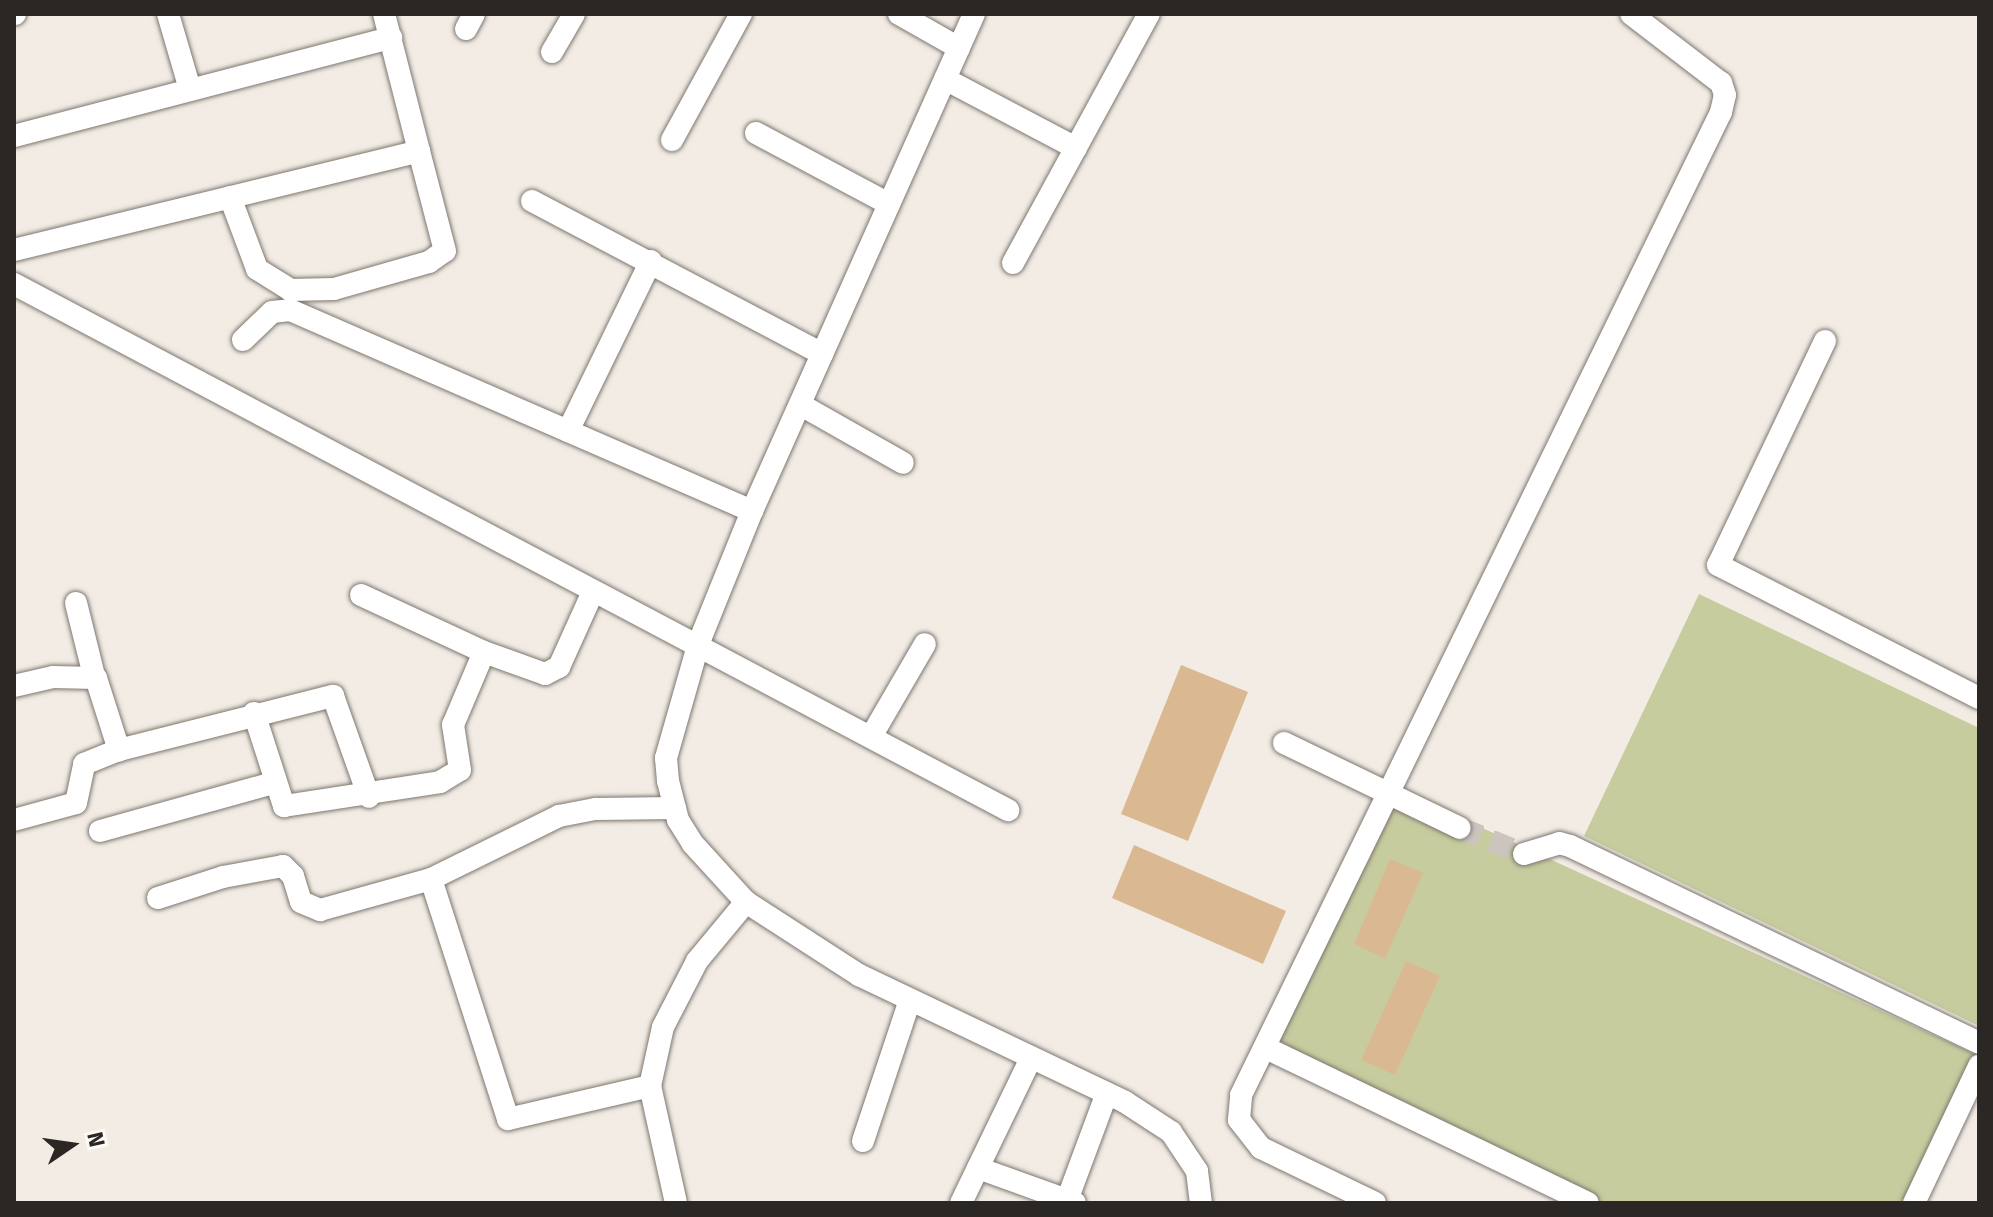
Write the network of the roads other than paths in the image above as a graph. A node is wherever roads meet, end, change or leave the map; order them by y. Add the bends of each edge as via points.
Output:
1 (168, 14) edge
2 (384, 14) edge
3 (574, 14) edge
4 (741, 14) edge
5 (899, 14) edge
6 (974, 14) edge
7 (1149, 14) edge
8 (1631, 14) edge
9 (391, 38) junction
10 (959, 48) junction
11 (552, 52) dead end
12 (945, 79) junction
13 (190, 89) junction
14 (756, 133) dead end
15 (14, 136) edge
16 (672, 140) dead end
17 (1076, 148) junction
18 (419, 151) junction
19 (230, 197) junction
20 (532, 201) dead end
21 (889, 204) junction
22 (14, 250) edge
23 (651, 261) junction
24 (1013, 263) dead end
25 (14, 284) edge
26 (243, 340) dead end
27 (1825, 341) dead end
28 (822, 354) junction
29 (801, 405) junction
30 (568, 431) junction
31 (903, 463) dead end
32 (752, 511) junction
33 (592, 594) junction
34 (361, 595) dead end
35 (76, 603) dead end
36 (699, 642) junction
37 (925, 644) dead end
38 (484, 652) junction
39 (94, 676) junction
40 (14, 686) edge
41 (1979, 698) edge
42 (254, 713) junction
43 (872, 735) junction
44 (1284, 743) dead end
45 (119, 750) junction
46 (273, 783) junction
47 (369, 797) junction
48 (1388, 797) junction
49 (675, 808) junction
50 (1008, 810) dead end
51 (14, 820) edge
52 (1460, 828) tunnel mouth
53 (100, 831) dead end
54 (1524, 854) tunnel mouth
55 (431, 879) junction
56 (158, 898) dead end
57 (746, 902) junction
58 (910, 1000) junction
59 (1979, 1043) edge
60 (1266, 1048) junction
61 (1031, 1058) junction
62 (1979, 1066) edge
63 (650, 1086) junction
64 (1107, 1093) junction
65 (863, 1141) dead end
66 (978, 1168) junction
67 (1069, 1202) edge
68 (676, 1203) edge
69 (961, 1203) edge
70 (1201, 1203) edge
71 (1375, 1203) edge
72 (1588, 1203) edge
73 (1914, 1203) edge

1 - 13 street
2 - 9 street
3 - 11 street
4 - 16 street
5 - 10 street
6 - 10 street
7 - 17 street
8 - 48 street via 1721,83 1721,112
9 - 13 street
9 - 18 street
10 - 12 street
12 - 17 street
12 - 21 street
13 - 15 street
14 - 21 street
17 - 24 street
18 - 19 street
18 - 19 street via 445,251 429,262 334,289 290,290 257,269
19 - 22 street
20 - 23 street
21 - 28 street
23 - 28 street
23 - 30 street
25 - 33 street
26 - 30 street via 272,312 290,310
27 - 41 street via 1718,565
28 - 29 street
29 - 31 street
29 - 32 street
30 - 32 street
32 - 36 street
33 - 36 street
33 - 38 street via 553,672 538,674
34 - 38 street
35 - 39 street
36 - 43 street
36 - 49 street via 666,758
37 - 43 street
38 - 47 street via 453,725 459,773
39 - 40 street via 53,677
39 - 45 street
42 - 45 street
42 - 46 street
42 - 47 street via 333,696
43 - 50 street
44 - 48 street
45 - 51 street via 84,764 76,803
46 - 47 street via 278,799 294,809
46 - 53 street
48 - 52 street
48 - 60 street
49 - 55 street via 596,809 559,816
49 - 57 street via 703,860
54 - 59 street via 1559,843 1570,846
55 - 56 street via 309,909 301,902 290,869 271,866
55 - 63 street via 508,1119
57 - 58 street via 859,975
57 - 63 street via 677,992
58 - 61 street
58 - 65 street
60 - 71 street via 1241,1095 1239,1120 1245,1134 1261,1148
60 - 72 street
61 - 64 street
61 - 66 street
62 - 73 street
63 - 68 street
64 - 67 street
64 - 70 street via 1180,1142 1197,1171
66 - 67 street
66 - 69 street

